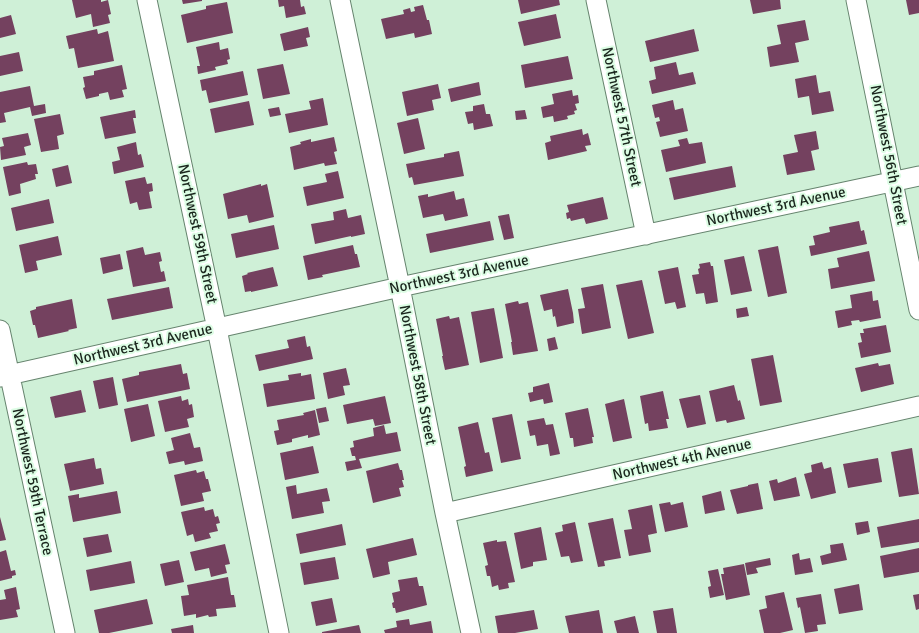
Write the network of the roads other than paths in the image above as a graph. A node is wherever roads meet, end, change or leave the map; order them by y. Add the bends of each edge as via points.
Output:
1 (147, 0) edge
2 (340, 0) edge
3 (596, 0) edge
4 (856, 0) edge
5 (919, 176) edge
6 (893, 182) junction
7 (646, 234) junction
8 (400, 287) junction
9 (919, 310) edge
10 (217, 329) junction
11 (0, 330) edge
12 (5, 376) edge
13 (919, 406) edge
14 (445, 513) junction
15 (65, 633) edge
16 (279, 633) edge
17 (471, 633) edge

1 - 10 street, Northwest 59th Street
2 - 8 street, Northwest 58th Street
3 - 7 street, Northwest 57th Street
4 - 6 street, Northwest 56th Street
5 - 6 street, Northwest 3rd Avenue
6 - 7 street, Northwest 3rd Avenue
6 - 9 street, Northwest 56th Street
7 - 8 street, Northwest 3rd Avenue
8 - 10 street, Northwest 3rd Avenue
8 - 14 street, Northwest 58th Street
10 - 12 street, Northwest 3rd Avenue
10 - 16 street, Northwest 59th Street
11 - 12 street, Northwest 59th Terrace
12 - 15 street, Northwest 59th Terrace
13 - 14 street, Northwest 4th Avenue
14 - 17 street, Northwest 58th Street

